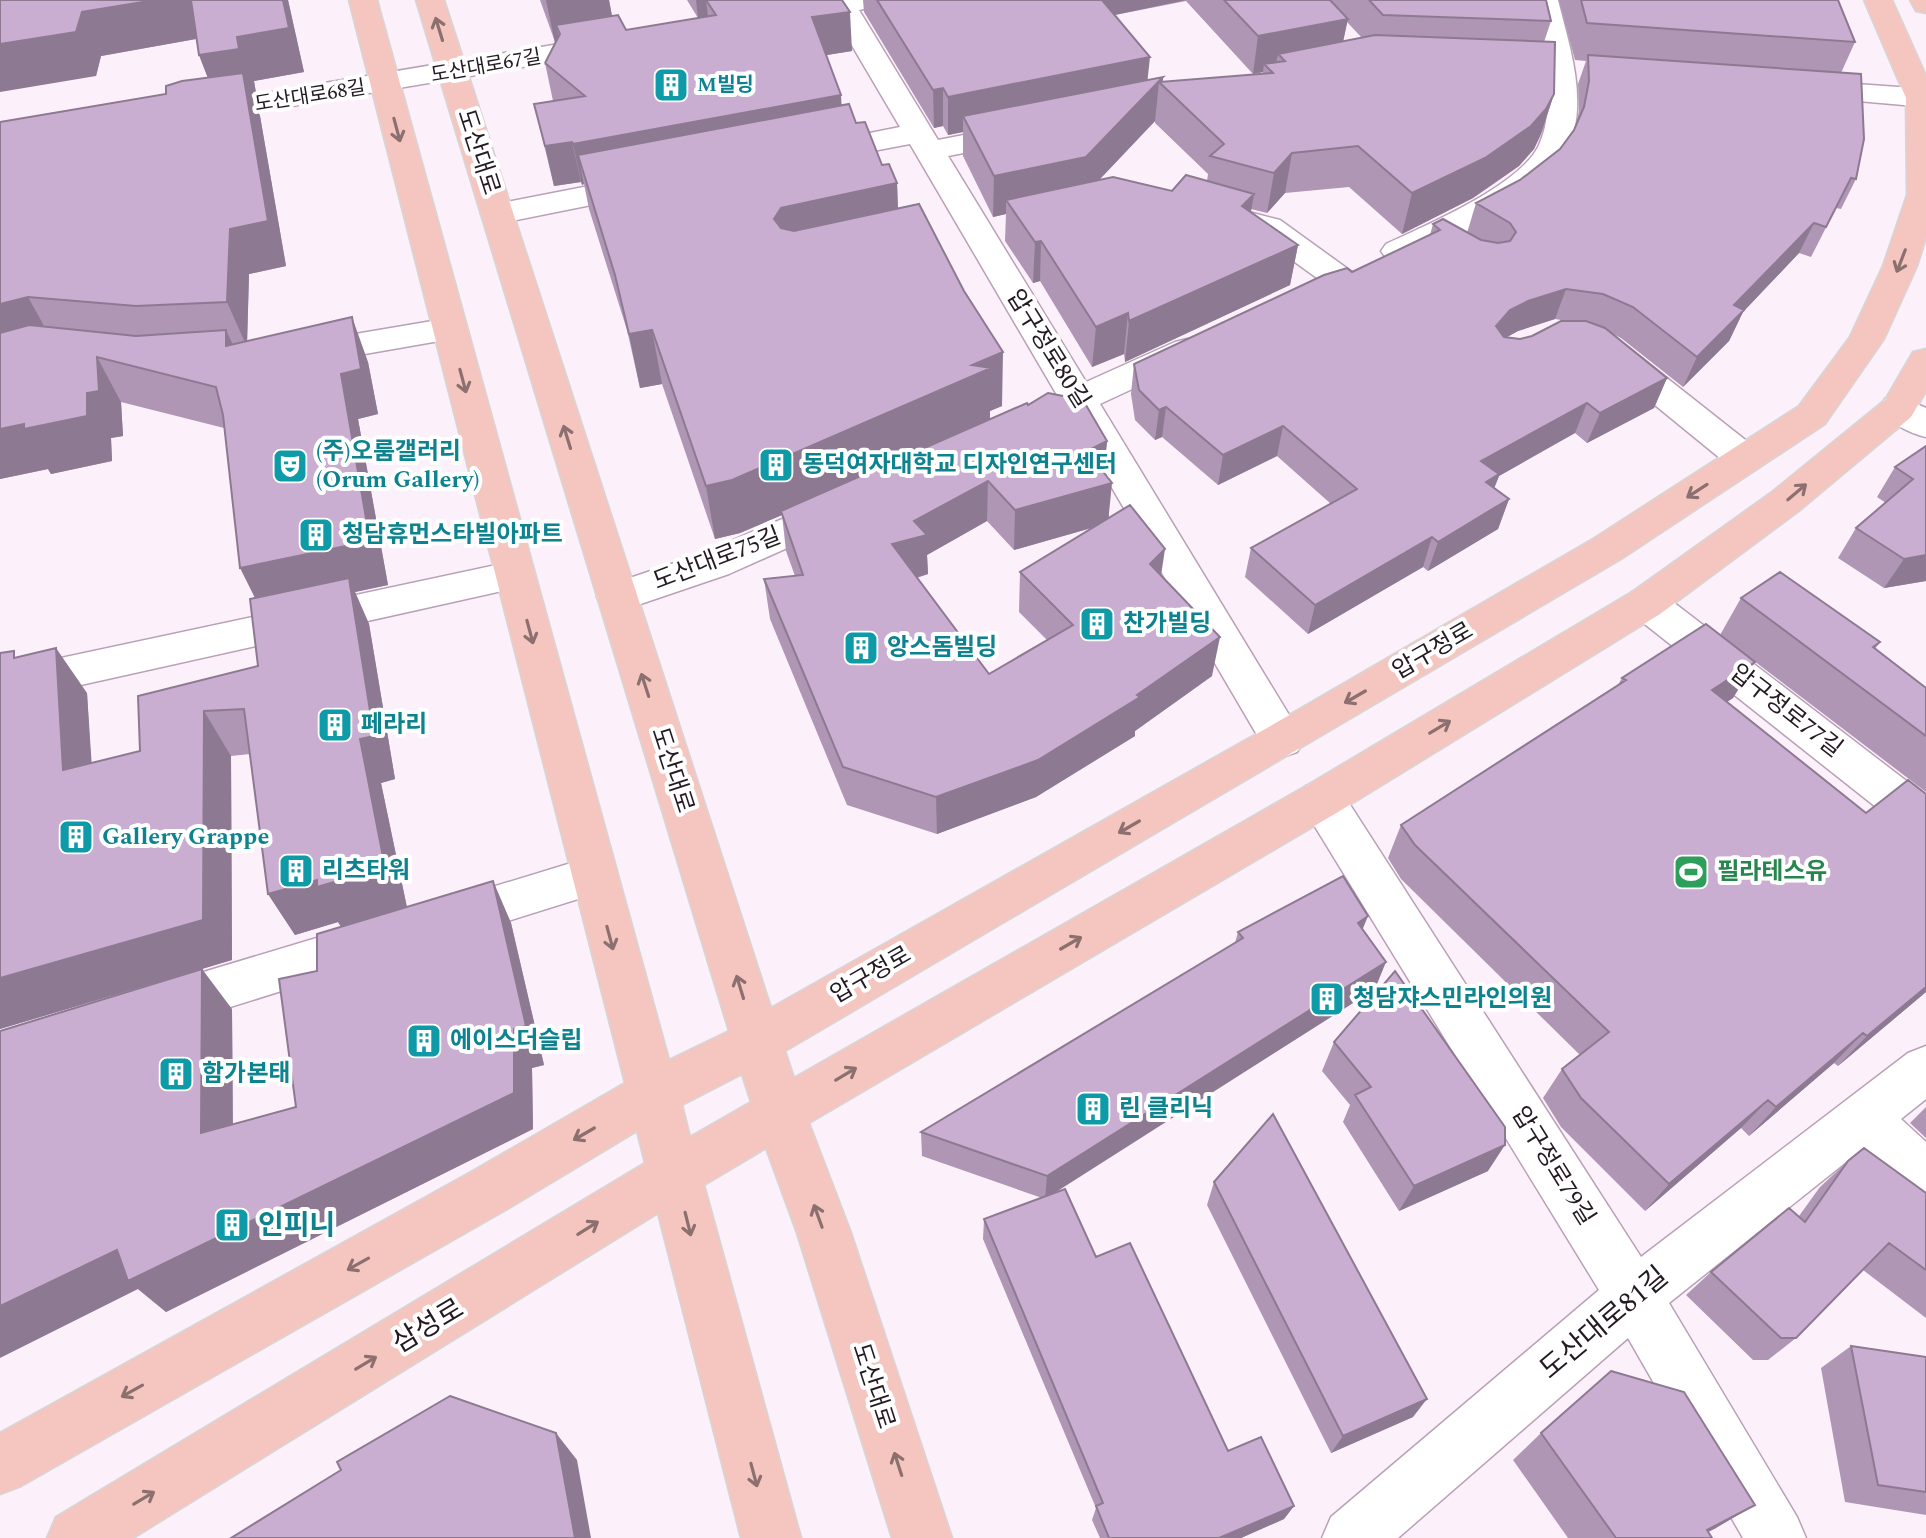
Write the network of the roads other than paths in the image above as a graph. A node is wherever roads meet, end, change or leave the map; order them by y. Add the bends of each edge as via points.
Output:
1 (363, 0) edge
2 (430, 0) edge
3 (1544, 0) edge
4 (1878, 0) edge
5 (851, 2) edge
6 (764, 18) edge
7 (639, 40) edge
8 (452, 72) junction
9 (385, 83) junction
10 (1774, 87) edge
11 (1924, 98) edge
12 (173, 121) edge
13 (1053, 126) edge
14 (923, 142) junction
15 (793, 157) edge
16 (669, 181) edge
17 (1211, 211) edge
18 (497, 214) junction
19 (1437, 233) junction
20 (1474, 255) edge
21 (450, 329) junction
22 (1582, 333) edge
23 (1210, 339) edge
24 (264, 360) edge
25 (1926, 360) edge
26 (1080, 400) junction
27 (1912, 416) edge
28 (992, 439) edge
29 (1745, 459) junction
30 (861, 498) edge
31 (515, 575) junction
32 (617, 597) junction
33 (1646, 603) junction
34 (0, 687) edge
35 (1282, 740) junction
36 (1322, 799) junction
37 (1926, 821) edge
38 (594, 875) junction
39 (120, 1019) edge
40 (757, 1041) junction
41 (1926, 1069) edge
42 (651, 1095) junction
43 (780, 1115) junction
44 (1863, 1118) junction
45 (676, 1173) junction
46 (1926, 1176) edge
47 (1634, 1296) junction
48 (0, 1465) edge
49 (77, 1538) edge
50 (771, 1538) edge
51 (922, 1538) edge
52 (1352, 1538) edge
53 (1776, 1538) edge

1 - 9 main road
8 -> 2 main road, 도산대로
3 - 19 street via 1560,71 1554,148 1533,172 1478,213
4 - 11 main road, 압구정로
5 - 6 street
5 - 14 street, 압구정로80길
7 - 8 street, 도산대로67길
8 - 9 street, 도산대로67길
8 - 18 main road, 도산대로
9 - 12 street, 도산대로68길
9 -> 21 main road
10 - 11 street
11 -> 29 main road, 압구정로 via 1923,195 1900,266 1866,339 1812,415
13 - 14 street
14 - 15 street
14 - 26 street, 압구정로80길
16 - 18 street
17 - 19 street via 1268,227 1325,285
32 -> 18 main road, 도산대로
19 - 20 street
21 - 24 street
21 -> 31 main road
22 - 29 street
23 - 26 street
25 - 27 main road
26 - 28 street
26 - 35 street, 압구정로80길
33 -> 27 main road
29 -> 35 main road, 압구정로 via 1607,549
30 - 32 street, 도산대로75길 via 715,564
31 - 34 street
31 -> 38 main road
40 -> 32 main road, 도산대로
36 -> 33 main road
33 - 37 street, 압구정로77길
35 -> 40 main road, 압구정로
43 -> 36 main road
36 - 47 street, 압구정로79길
38 - 39 street
38 -> 42 main road
40 - 42 main road, 압구정로
40 - 43 main road, 도산대로
41 - 44 street, 도산대로81길
42 - 45 main road
42 -> 48 main road
43 - 45 main road, 삼성로
51 -> 43 main road, 도산대로 via 824,1233
44 - 46 street
44 - 47 street, 도산대로81길
49 -> 45 main road, 삼성로
45 -> 50 main road
47 - 52 street, 도산대로81길
47 - 53 street, 압구정로79길

